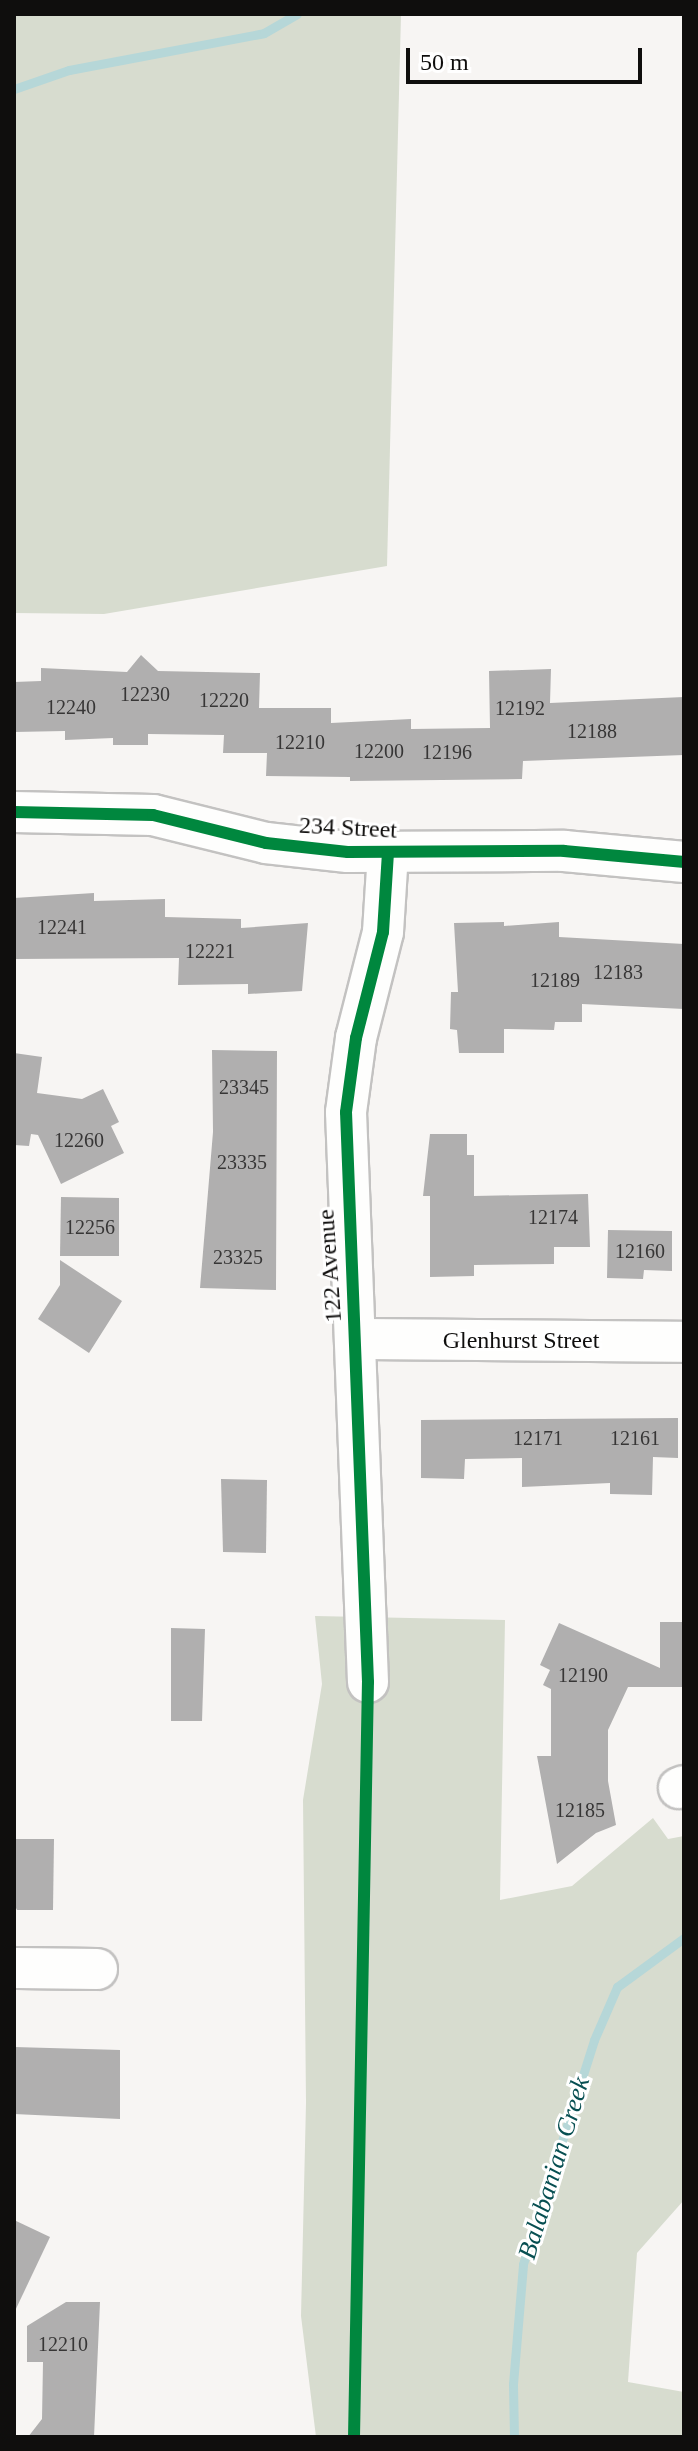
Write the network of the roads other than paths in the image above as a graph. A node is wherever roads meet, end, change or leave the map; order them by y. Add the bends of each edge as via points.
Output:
1 (14, 812) edge
2 (388, 852) junction
3 (684, 862) edge
4 (357, 1339) junction
5 (684, 1342) edge
6 (368, 1682) dead end
7 (14, 1968) edge
8 (97, 1969) dead end

1 - 2 street, 234 Street via 153,815 286,847
2 - 3 street, 234 Street via 608,853
2 - 4 street, 122 Avenue via 383,932 356,1038 346,1112 350,1293
4 - 5 street, Glenhurst Street
4 - 6 street, 122 Avenue
7 - 8 street

